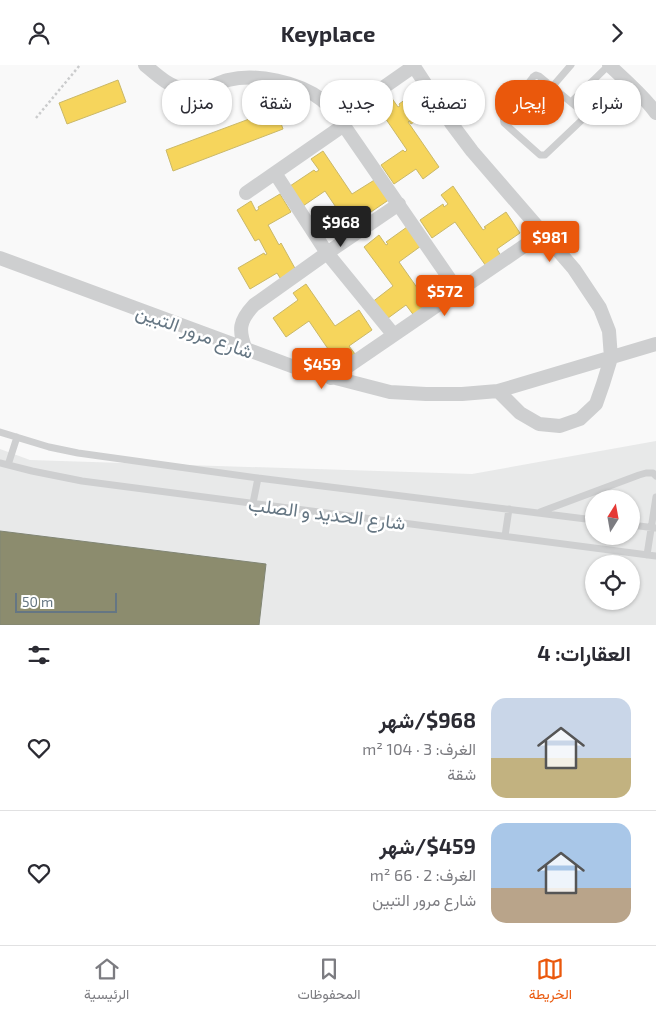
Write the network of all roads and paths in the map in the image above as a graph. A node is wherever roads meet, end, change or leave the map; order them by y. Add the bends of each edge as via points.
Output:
1 (80, 65) edge
2 (413, 65) edge
3 (571, 65) edge
4 (609, 65) edge
5 (148, 66) edge
6 (243, 71) edge
7 (393, 80) edge
8 (531, 80) edge
9 (544, 80) edge
10 (558, 80) edge
11 (564, 96) edge
12 (320, 99) edge
13 (571, 102) junction
14 (654, 104) edge
15 (36, 118) dead end
16 (336, 125) edge
17 (344, 125) edge
18 (506, 125) edge
19 (275, 173) junction
20 (246, 193) dead end
21 (399, 205) junction
22 (543, 233) junction
23 (327, 253) junction
24 (0, 258) edge
25 (458, 291) junction
26 (394, 334) junction
27 (656, 344) edge
28 (246, 350) junction
29 (611, 358) junction
30 (332, 378) junction
31 (498, 391) junction
32 (0, 431) edge
33 (17, 437) junction
34 (4, 464) edge
35 (656, 476) edge
36 (258, 478) junction
37 (656, 497) edge
38 (253, 503) junction
39 (509, 509) junction
40 (537, 513) junction
41 (585, 519) edge
42 (640, 526) edge
43 (654, 528) edge
44 (506, 536) junction
45 (647, 555) junction
46 (656, 556) edge

1 - 15 path
2 - 7 street
2 - 22 street via 467,144
3 - 10 lane
4 - 13 lane
4 - 14 street
5 - 6 street via 170,85 196,90 209,88
6 - 12 street via 306,90
8 - 9 lane via 539,75
11 - 13 lane
13 - 18 lane via 585,116 545,155 540,155
16 - 19 street
17 - 21 street
19 - 20 street
19 - 23 street
21 - 23 street
21 - 25 street
22 - 25 street
22 - 29 street via 574,269 600,308 609,331
23 - 26 street
23 - 28 street via 254,305 241,326
24 - 28 street, شارع مرور التبين
25 - 26 street
26 - 30 street
27 - 29 street, شارع مرور التبين
28 - 30 street, شارع مرور التبين
29 - 31 street, شارع مرور التبين
29 - 31 street via 596,404 580,419 560,426 538,424 520,413
30 - 31 street, شارع مرور التبين via 390,392 426,395
32 - 33 lane, شارع الحديد و الصلب
33 - 34 lane
33 - 36 lane, شارع الحديد و الصلب via 78,453
34 - 38 lane, شارع الحديد و الصلب via 82,481
35 - 40 lane via 653,473 638,475
36 - 38 lane
36 - 39 lane, شارع الحديد و الصلب
37 - 43 lane
38 - 44 lane, شارع الحديد و الصلب
39 - 40 lane, شارع الحديد و الصلب
39 - 44 lane
40 - 41 lane, شارع الحديد و الصلب
42 - 43 lane
43 - 45 lane
44 - 45 lane, شارع الحديد و الصلب
45 - 46 lane, شارع الحديد و الصلب

